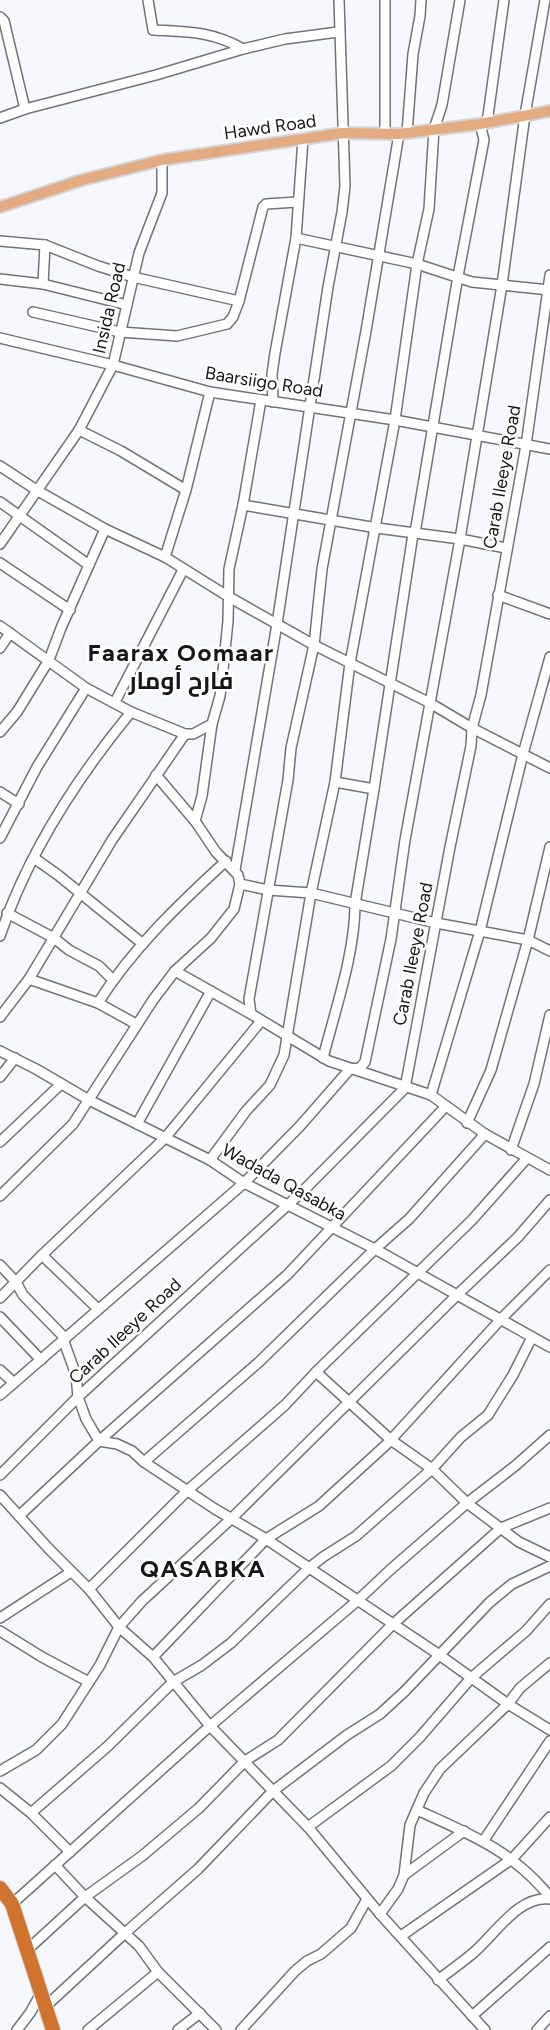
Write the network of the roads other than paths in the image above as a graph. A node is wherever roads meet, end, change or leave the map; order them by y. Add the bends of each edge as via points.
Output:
1 (148, 0) edge
2 (339, 0) edge
3 (385, 0) edge
4 (421, 0) edge
5 (460, 0) edge
6 (504, 0) edge
7 (545, 0) edge
8 (0, 17) edge
9 (338, 32) junction
10 (243, 49) junction
11 (25, 109) junction
12 (550, 111) edge
13 (525, 115) junction
14 (0, 118) edge
15 (484, 124) junction
16 (434, 129) junction
17 (343, 133) junction
18 (385, 133) junction
19 (403, 134) junction
20 (303, 139) junction
21 (162, 160) junction
22 (297, 202) junction
23 (0, 207) edge
24 (296, 238) junction
25 (0, 241) edge
26 (45, 245) junction
27 (336, 246) junction
28 (378, 255) junction
29 (417, 264) junction
30 (550, 275) edge
31 (458, 276) junction
32 (133, 277) junction
33 (0, 279) edge
34 (43, 284) junction
35 (502, 285) junction
36 (549, 290) edge
37 (239, 301) junction
38 (127, 305) junction
39 (33, 312) dead end
40 (120, 332) junction
41 (0, 338) edge
42 (113, 365) junction
43 (210, 392) junction
44 (261, 400) junction
45 (273, 402) junction
46 (310, 406) junction
47 (352, 414) junction
48 (396, 420) junction
49 (434, 427) junction
50 (79, 430) junction
51 (477, 436) junction
52 (526, 445) junction
53 (550, 449) edge
54 (0, 466) edge
55 (186, 490) junction
56 (38, 491) junction
57 (0, 502) edge
58 (243, 505) junction
59 (294, 513) junction
60 (20, 516) junction
61 (331, 519) junction
62 (377, 528) junction
63 (105, 529) junction
64 (413, 534) junction
65 (460, 539) junction
66 (0, 544) edge
67 (506, 548) junction
68 (165, 557) junction
69 (0, 562) edge
70 (89, 565) junction
71 (229, 569) junction
72 (183, 570) junction
73 (212, 586) junction
74 (498, 595) junction
75 (229, 597) junction
76 (70, 610) junction
77 (550, 614) edge
78 (277, 624) junction
79 (0, 626) edge
80 (10, 633) junction
81 (314, 645) junction
82 (0, 648) edge
83 (550, 657) edge
84 (49, 660) junction
85 (350, 663) junction
86 (391, 682) junction
87 (86, 687) junction
88 (115, 702) junction
89 (430, 703) junction
90 (131, 712) junction
91 (212, 724) junction
92 (472, 728) junction
93 (0, 732) edge
94 (184, 734) junction
95 (523, 754) junction
96 (550, 768) edge
97 (156, 775) junction
98 (335, 782) junction
99 (375, 789) junction
100 (0, 792) edge
101 (19, 804) junction
102 (195, 821) junction
103 (0, 838) edge
104 (550, 847) edge
105 (34, 858) junction
106 (226, 861) junction
107 (235, 870) junction
108 (240, 884) junction
109 (268, 890) junction
110 (311, 893) junction
111 (81, 895) junction
112 (355, 904) junction
113 (7, 913) junction
114 (394, 913) junction
115 (436, 923) junction
116 (480, 931) junction
117 (0, 936) edge
118 (54, 938) junction
119 (528, 940) junction
120 (143, 944) junction
121 (550, 951) edge
122 (175, 971) junction
123 (29, 979) junction
124 (113, 980) junction
125 (211, 991) junction
126 (98, 1003) junction
127 (251, 1014) junction
128 (550, 1015) edge
129 (0, 1017) edge
130 (261, 1021) junction
131 (136, 1024) junction
132 (287, 1037) junction
133 (0, 1052) edge
134 (15, 1058) junction
135 (323, 1058) junction
136 (351, 1069) junction
137 (0, 1077) edge
138 (61, 1084) junction
139 (405, 1088) junction
140 (431, 1095) junction
141 (89, 1101) junction
142 (446, 1106) junction
143 (467, 1123) junction
144 (137, 1124) junction
145 (484, 1134) junction
146 (165, 1138) junction
147 (0, 1142) edge
148 (511, 1150) junction
149 (527, 1158) junction
150 (210, 1160) junction
151 (550, 1170) edge
152 (244, 1183) junction
153 (0, 1196) edge
154 (550, 1200) edge
155 (287, 1205) junction
156 (331, 1228) junction
157 (375, 1249) junction
158 (42, 1255) junction
159 (0, 1265) edge
160 (550, 1270) edge
161 (417, 1272) junction
162 (16, 1282) junction
163 (457, 1295) junction
164 (0, 1299) edge
165 (98, 1309) junction
166 (0, 1317) edge
167 (501, 1319) junction
168 (532, 1337) junction
169 (64, 1339) junction
170 (550, 1347) edge
171 (41, 1360) junction
172 (0, 1370) edge
173 (316, 1372) junction
174 (14, 1383) junction
175 (0, 1395) edge
176 (78, 1397) junction
177 (348, 1403) junction
178 (550, 1435) edge
179 (391, 1440) junction
180 (99, 1441) junction
181 (144, 1462) junction
182 (432, 1469) junction
183 (0, 1475) edge
184 (188, 1490) junction
185 (0, 1495) edge
186 (467, 1503) junction
187 (550, 1508) edge
188 (20, 1515) junction
189 (232, 1518) junction
190 (501, 1528) junction
191 (266, 1539) junction
192 (550, 1557) edge
193 (550, 1566) edge
194 (309, 1568) junction
195 (71, 1572) junction
196 (89, 1589) junction
197 (357, 1601) junction
198 (550, 1604) edge
199 (0, 1618) edge
200 (392, 1625) junction
201 (120, 1627) junction
202 (0, 1631) edge
203 (438, 1654) junction
204 (153, 1657) junction
205 (550, 1663) edge
206 (471, 1678) junction
207 (89, 1682) junction
208 (173, 1682) junction
209 (508, 1704) junction
210 (210, 1726) junction
211 (550, 1730) edge
212 (550, 1741) edge
213 (245, 1761) junction
214 (0, 1771) edge
215 (0, 1788) edge
216 (273, 1791) junction
217 (417, 1810) junction
218 (31, 1813) junction
219 (550, 1817) edge
220 (308, 1827) junction
221 (464, 1831) junction
222 (484, 1840) junction
223 (70, 1852) junction
224 (512, 1859) junction
225 (55, 1865) junction
226 (404, 1875) junction
227 (0, 1888) edge
228 (85, 1897) junction
229 (550, 1898) edge
230 (367, 1899) junction
231 (12, 1904) junction
232 (380, 1914) junction
233 (125, 1933) junction
234 (400, 1936) junction
235 (550, 1947) edge
236 (26, 1952) junction
237 (158, 1972) junction
238 (438, 1980) junction
239 (42, 2001) junction
240 (200, 2013) junction
241 (471, 2016) junction
242 (550, 2016) edge
243 (16, 2030) edge
244 (53, 2030) edge
245 (88, 2030) edge
246 (178, 2030) edge
247 (216, 2030) edge
248 (241, 2030) edge
249 (485, 2030) edge
250 (537, 2030) edge

1 - 10 street via 153,30 216,36
2 - 9 street
3 - 18 street
4 - 19 street
5 - 16 street via 442,105
6 - 15 street
7 - 13 street
8 - 11 street
9 - 10 street
9 - 17 street
10 - 11 street
11 - 14 street
12 - 13 main road, Hawd Road
13 - 15 main road, Hawd Road
13 - 35 street
15 - 16 main road, Hawd Road
15 - 31 street
16 - 19 main road, Hawd Road
16 - 29 street via 429,209
17 - 18 main road, Hawd Road
17 - 20 main road, Hawd Road
17 - 27 street via 345,186
18 - 19 main road, Hawd Road
19 - 28 street
20 - 21 main road, Hawd Road
20 - 22 street
21 - 23 main road, Hawd Road via 82,180
21 - 32 street, Insida Road via 162,192
22 - 24 street
22 - 37 street via 263,207
24 - 27 street
24 - 45 street via 274,353
25 - 26 street
26 - 32 street
26 - 34 street
27 - 28 street
27 - 46 street
28 - 29 street
28 - 47 street
29 - 31 street
29 - 48 street
30 - 36 street, Carab Ileeye Road
31 - 35 street via 472,282
31 - 49 street
32 - 37 street
32 - 38 street, Insida Road
33 - 34 street
34 - 38 street
35 - 36 street
35 - 51 street
36 - 52 street, Carab Ileeye Road
37 - 40 street via 230,322 221,326 177,336
38 - 40 street, Insida Road
39 - 40 street
40 - 42 street, Insida Road
41 - 42 street, Baarsiigo Road
42 - 43 street, Baarsiigo Road
42 - 50 street, Insida Road
43 - 44 street, Baarsiigo Road
43 - 55 street
44 - 45 street, Baarsiigo Road
44 - 58 street
45 - 46 street, Baarsiigo Road
46 - 47 street, Baarsiigo Road
46 - 59 street
47 - 48 street, Baarsiigo Road
47 - 61 street
48 - 49 street, Baarsiigo Road
48 - 62 street
49 - 51 street, Baarsiigo Road
49 - 64 street
50 - 55 street
50 - 56 street, Insida Road
51 - 52 street, Baarsiigo Road
51 - 65 street
52 - 53 street, Baarsiigo Road
52 - 67 street, Carab Ileeye Road
54 - 56 street
55 - 68 street
56 - 60 street, Insida Road
56 - 63 street
57 - 60 street
58 - 59 street
58 - 71 street
59 - 61 street
59 - 78 street
60 - 66 street, Insida Road
60 - 70 street
61 - 62 street
61 - 81 street
62 - 64 street
62 - 85 street
63 - 68 street
63 - 70 street
64 - 65 street
64 - 86 street
65 - 67 street
65 - 89 street
67 - 74 street, Carab Ileeye Road
68 - 72 street
69 - 76 street
70 - 76 street
71 - 73 street
71 - 75 street
72 - 73 street
72 - 88 street
73 - 75 street
74 - 77 street
74 - 92 street, Carab Ileeye Road
75 - 78 street
75 - 91 street via 220,696
76 - 84 street
78 - 81 street
78 - 107 street
79 - 80 street
80 - 82 street
80 - 84 street
81 - 85 street
81 - 109 street via 291,748
83 - 95 street
84 - 87 street
84 - 93 street
85 - 86 street
85 - 98 street
86 - 89 street
86 - 99 street
87 - 88 street
87 - 101 street
88 - 90 street
89 - 92 street
89 - 114 street
90 - 94 street
90 - 105 street via 95,757
91 - 94 street via 193,734
91 - 102 street
92 - 95 street
92 - 115 street, Carab Ileeye Road
94 - 97 street
95 - 96 street
95 - 116 street
97 - 102 street
97 - 111 street
98 - 99 street
98 - 110 street
99 - 112 street
100 - 101 street
101 - 103 street
102 - 106 street
104 - 119 street
105 - 111 street
105 - 113 street
106 - 107 street
106 - 120 street
107 - 108 street
108 - 109 street
108 - 122 street via 227,920
109 - 110 street
109 - 127 street via 249,999
110 - 112 street
110 - 132 street
111 - 118 street
111 - 120 street
112 - 114 street
112 - 135 street via 348,959
113 - 117 street
113 - 118 street
114 - 115 street
114 - 136 street via 368,1052 363,1065
115 - 116 street
115 - 139 street, Carab Ileeye Road
116 - 119 street
116 - 140 street
118 - 123 street
118 - 124 street via 99,966
119 - 121 street
119 - 143 street via 491,1070
120 - 124 street
122 - 125 street
122 - 131 street
123 - 126 street
123 - 129 street
124 - 126 street
125 - 127 street
125 - 144 street
126 - 131 street
127 - 130 street
128 - 148 street via 534,1084
130 - 132 street
130 - 146 street
131 - 141 street
132 - 135 street
132 - 150 street via 284,1056 270,1085
133 - 134 street, Wadada Qasabka
134 - 137 street
134 - 138 street, Wadada Qasabka
135 - 136 street
136 - 139 street
136 - 152 street
138 - 141 street, Wadada Qasabka
138 - 147 street
139 - 140 street
139 - 155 street, Carab Ileeye Road
140 - 142 street
141 - 144 street, Wadada Qasabka
141 - 153 street via 73,1124
142 - 143 street
142 - 156 street
143 - 145 street
144 - 146 street, Wadada Qasabka
145 - 148 street
145 - 157 street via 409,1219
146 - 150 street, Wadada Qasabka
146 - 158 street
148 - 149 street
149 - 151 street
149 - 161 street via 472,1220
150 - 152 street, Wadada Qasabka
152 - 155 street, Wadada Qasabka
152 - 165 street
154 - 163 street via 518,1237
155 - 156 street, Wadada Qasabka
155 - 176 street, Carab Ileeye Road
156 - 157 street, Wadada Qasabka
156 - 180 street via 287,1275
157 - 161 street, Wadada Qasabka
157 - 181 street via 259,1362
158 - 162 street
158 - 165 street
159 - 162 street
160 - 167 street
161 - 163 street, Wadada Qasabka
161 - 173 street
162 - 164 street
162 - 169 street via 23,1295
163 - 167 street, Wadada Qasabka
163 - 177 street
165 - 169 street
166 - 171 street
167 - 168 street, Wadada Qasabka
167 - 179 street
168 - 170 street, Wadada Qasabka
168 - 182 street via 488,1415
169 - 171 street
169 - 176 street via 76,1375
171 - 174 street
172 - 174 street
173 - 177 street
173 - 184 street via 285,1405
174 - 175 street
176 - 180 street
176 - 183 street, Carab Ileeye Road
177 - 179 street
177 - 189 street
178 - 186 street
179 - 182 street
179 - 191 street via 319,1506
180 - 181 street via 125,1447
180 - 188 street
181 - 184 street
182 - 186 street
182 - 194 street via 356,1536
184 - 189 street
184 - 196 street
185 - 188 street
186 - 190 street
186 - 197 street
187 - 190 street
188 - 195 street
189 - 191 street
189 - 201 street via 142,1601
190 - 192 street
190 - 200 street
191 - 194 street
191 - 204 street
193 - 203 street via 512,1584
194 - 197 street
194 - 208 street via 231,1643
195 - 196 street
195 - 199 street
196 - 201 street
197 - 200 street
197 - 210 street
198 - 206 street via 526,1631
200 - 203 street
200 - 213 street via 278,1740
201 - 204 street
201 - 207 street
202 - 207 street
203 - 206 street
203 - 216 street via 380,1714
204 - 208 street
205 - 209 street via 520,1688
206 - 209 street
206 - 220 street via 391,1766
207 - 214 street via 62,1724 36,1749
208 - 210 street
208 - 218 street
209 - 211 street
209 - 217 street via 440,1769
210 - 213 street
210 - 223 street
212 - 222 street
213 - 216 street
213 - 228 street via 199,1808
215 - 218 street
216 - 220 street
216 - 233 street via 198,1869
217 - 221 street
217 - 226 street
218 - 223 street
219 - 224 street
220 - 230 street
221 - 222 street
221 - 226 street
222 - 224 street
223 - 225 street
224 - 229 street via 534,1877
224 - 234 street
225 - 228 street
225 - 231 street
226 - 232 street
227 - 231 highway
228 - 233 street
228 - 236 street
229 - 238 street via 540,1898 520,1908 474,1953
230 - 232 street
230 - 248 street via 351,1928 295,1971
231 - 236 highway
232 - 234 street
233 - 237 street
233 - 239 street
234 - 238 street
235 - 241 street
236 - 239 highway
237 - 240 street
237 - 245 street
238 - 241 street
239 - 243 street
239 - 244 highway
240 - 246 street
240 - 247 street
241 - 249 street
242 - 250 street

